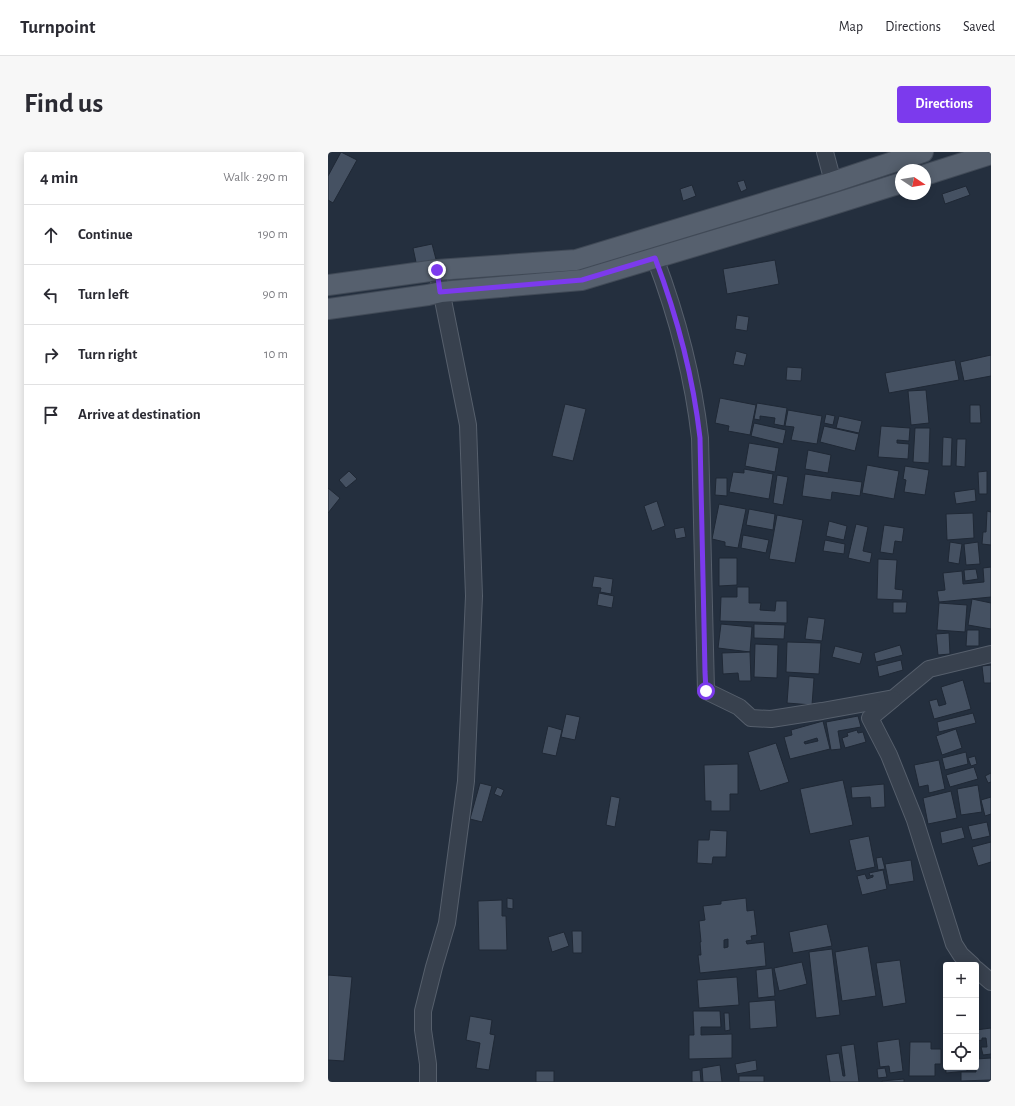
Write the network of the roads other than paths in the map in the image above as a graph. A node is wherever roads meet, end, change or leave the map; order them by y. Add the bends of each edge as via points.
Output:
1 (825, 152) edge
2 (923, 152) edge
3 (991, 154) edge
4 (931, 173) edge
5 (833, 182) junction
6 (895, 185) edge
7 (655, 258) junction
8 (437, 270) junction
9 (328, 285) edge
10 (440, 292) junction
11 (328, 309) edge
12 (991, 654) edge
13 (894, 698) junction
14 (969, 962) edge
15 (979, 972) edge
16 (991, 982) edge
17 (428, 1082) edge

1 - 5 street
2 - 5 main road
3 - 4 main road
5 - 8 main road via 576,260
6 - 7 main road
7 - 10 main road via 582,280
7 - 13 street via 668,291 690,372 700,438 706,691 739,707 751,718 771,719
8 - 9 main road
8 - 10 street
10 - 11 main road via 428,296
10 - 17 street via 468,425 474,596 466,781 447,923 423,1012
12 - 13 street via 929,669
13 - 14 street via 870,718 889,755 915,820 954,944
15 - 16 street

